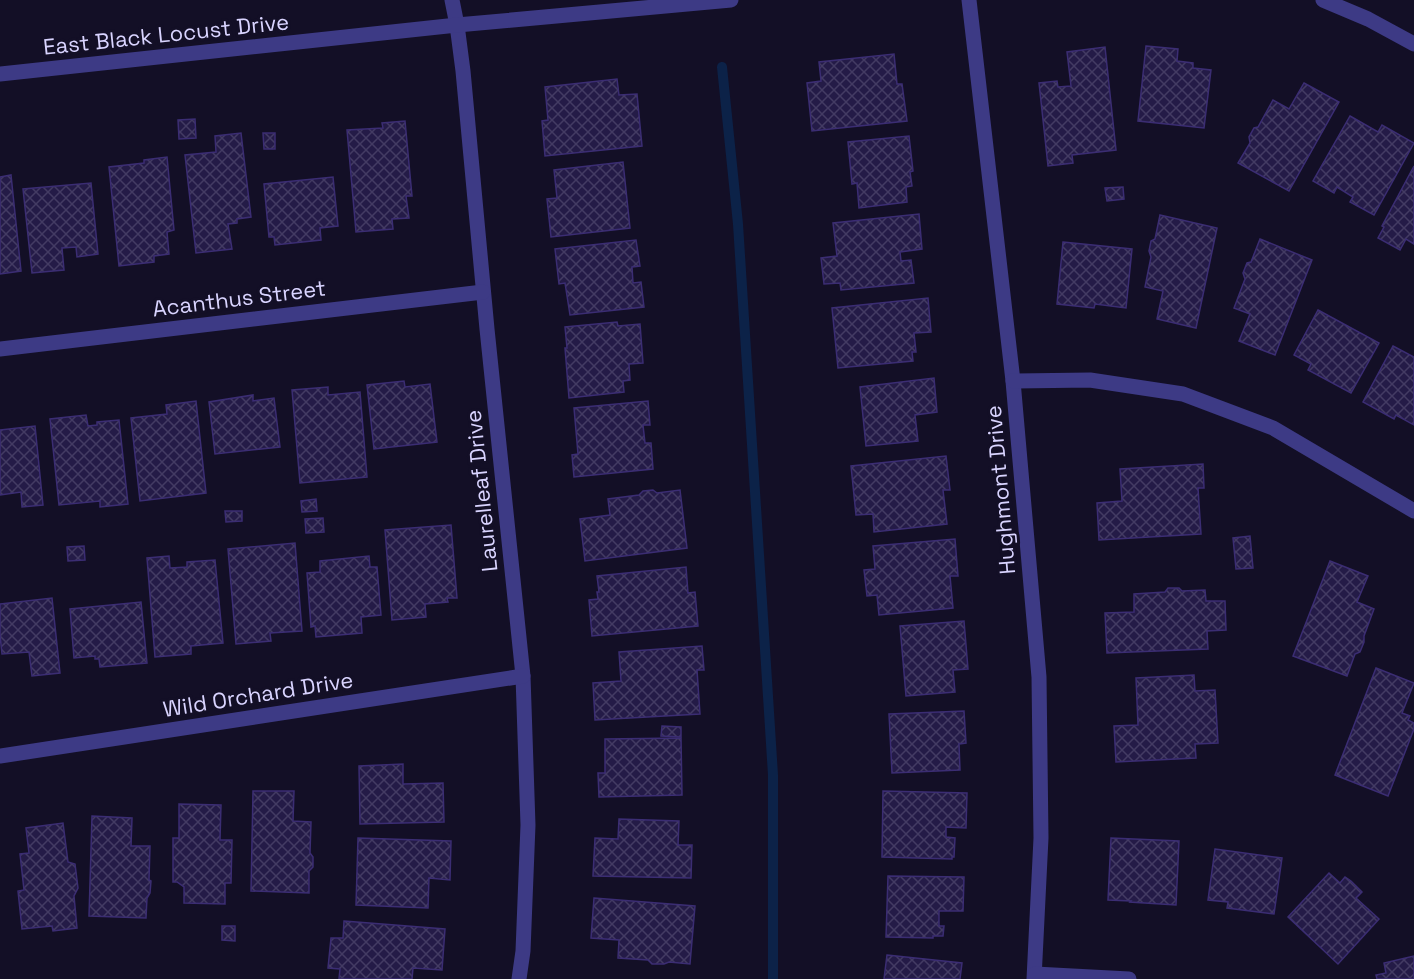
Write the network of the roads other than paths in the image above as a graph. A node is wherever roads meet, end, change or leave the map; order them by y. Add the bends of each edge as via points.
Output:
1 (452, 0) edge
2 (731, 0) edge
3 (969, 0) edge
4 (1323, 0) edge
5 (457, 25) junction
6 (1414, 44) edge
7 (0, 74) edge
8 (483, 292) junction
9 (0, 349) edge
10 (1013, 381) junction
11 (1414, 511) edge
12 (523, 676) junction
13 (0, 756) edge
14 (1034, 976) edge
15 (519, 979) edge
16 (1129, 979) edge

1 - 5 street, Laurelleaf Drive
2 - 5 street, East Black Locust Drive
3 - 10 street, Hughmont Drive
4 - 6 street
5 - 7 street, East Black Locust Drive
5 - 8 street, Laurelleaf Drive
8 - 9 street, Acanthus Street
8 - 12 street, Laurelleaf Drive
10 - 11 street via 1090,380 1183,394 1273,428
10 - 14 street, Hughmont Drive via 1039,677 1041,838
12 - 13 street, Wild Orchard Drive
12 - 15 street, Laurelleaf Drive via 528,825
14 - 16 street

